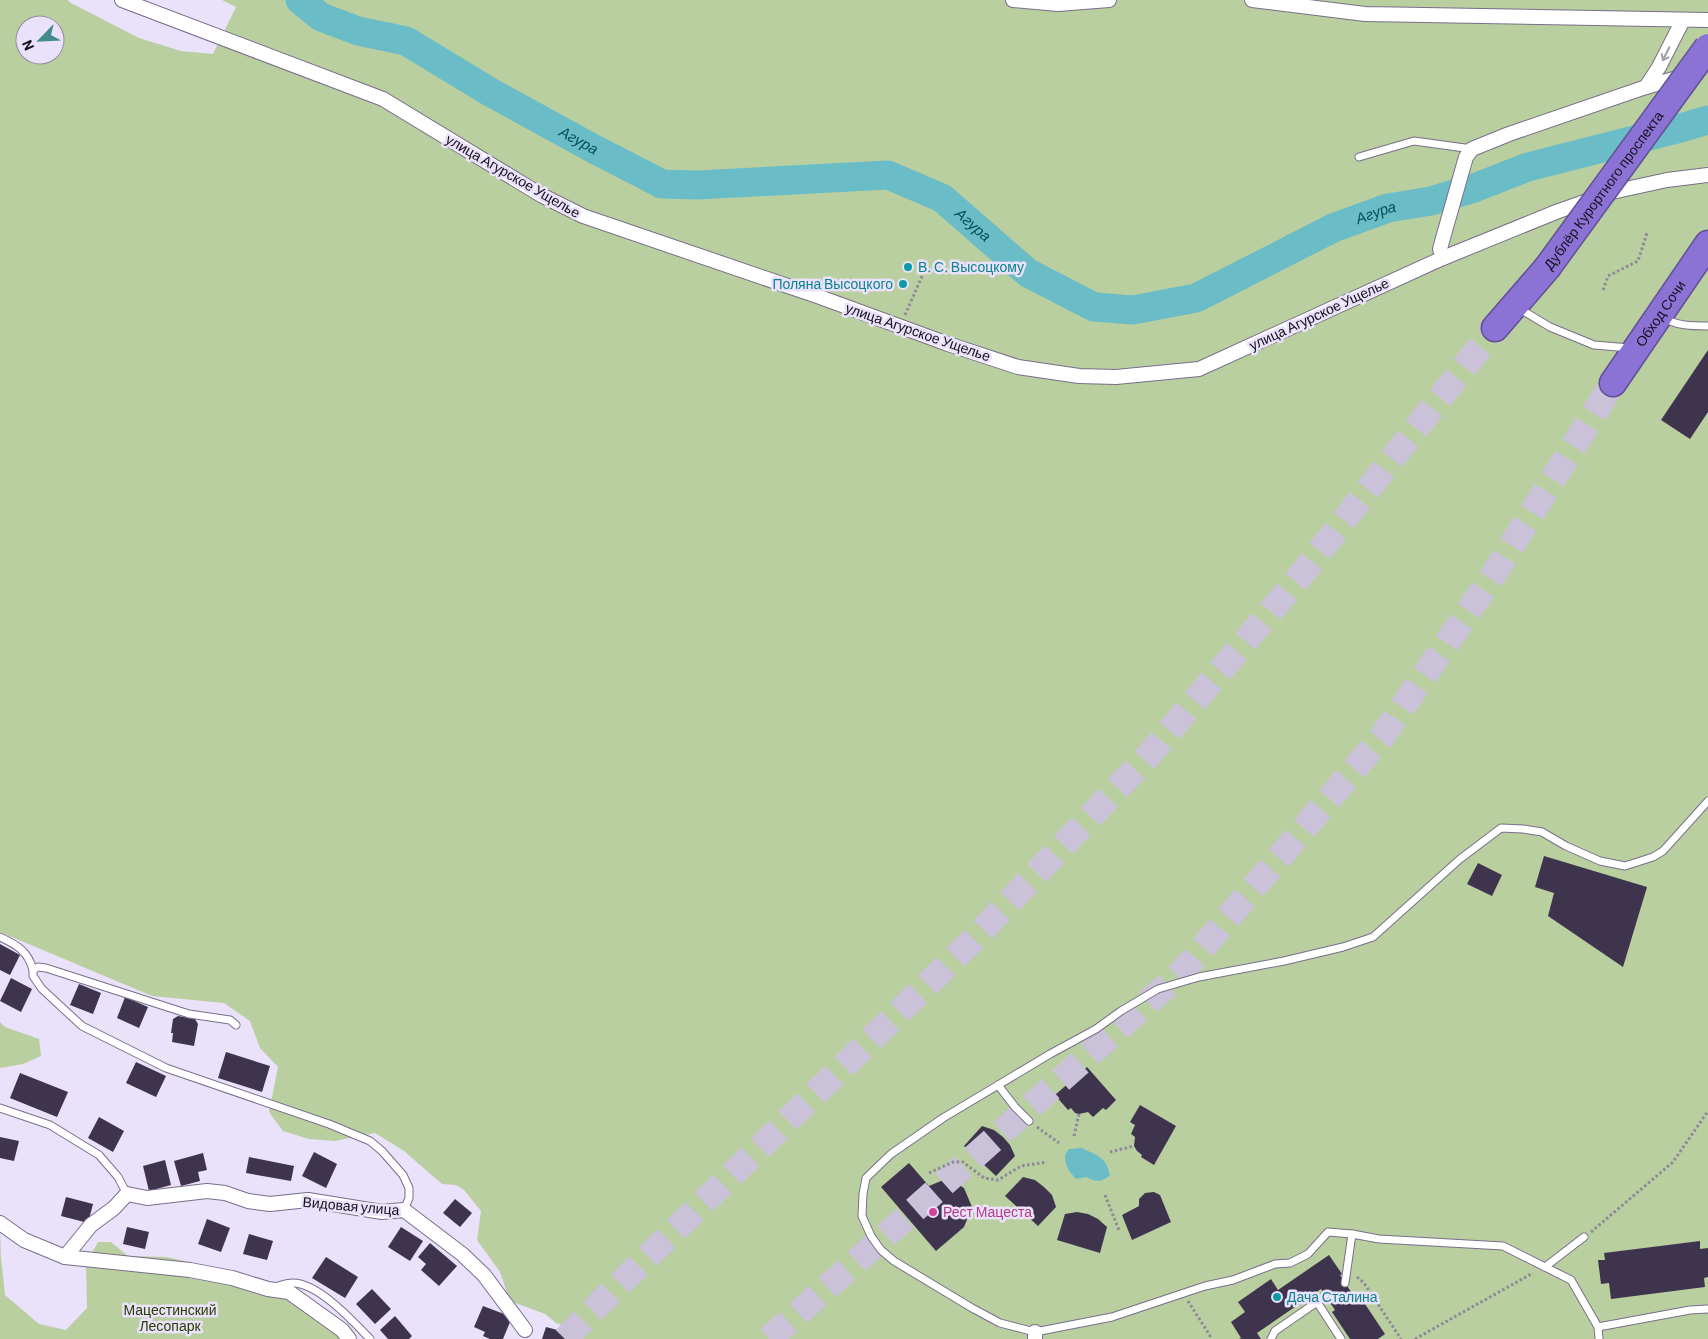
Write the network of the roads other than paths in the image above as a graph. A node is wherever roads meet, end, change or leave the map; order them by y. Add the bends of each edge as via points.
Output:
1 (122, 0) edge
2 (1013, 0) edge
3 (1109, 0) edge
4 (1252, 0) edge
5 (1683, 20) junction
6 (1708, 20) edge
7 (1708, 48) edge
8 (1708, 64) edge
9 (1646, 86) junction
10 (1469, 153) junction
11 (1358, 157) dead end
12 (1708, 176) edge
13 (1707, 246) edge
14 (1443, 258) junction
15 (1515, 306) junction
16 (1660, 315) junction
17 (1708, 326) edge
18 (1495, 328) tunnel mouth
19 (1636, 348) junction
20 (1612, 383) tunnel mouth
21 (1708, 801) edge
22 (0, 937) edge
23 (33, 970) junction
24 (236, 1025) dead end
25 (998, 1085) junction
26 (0, 1108) edge
27 (1030, 1121) road end
28 (126, 1194) junction
29 (404, 1210) junction
30 (0, 1223) edge
31 (1352, 1234) junction
32 (1584, 1237) road end
33 (65, 1256) junction
34 (1545, 1267) junction
35 (1345, 1283) dead end
36 (268, 1289) junction
37 (1325, 1295) dead end
38 (1317, 1302) junction
39 (1708, 1309) edge
40 (1598, 1327) junction
41 (525, 1330) dead end
42 (1035, 1335) edge
43 (349, 1339) edge
44 (370, 1339) edge
45 (1271, 1339) edge
46 (1341, 1339) edge
47 (1599, 1339) edge

1 - 14 street, улица Агурское Ущелье via 382,99 540,195 582,216 1018,367 1079,376 1116,377 1200,369
2 - 3 street via 1058,4
4 - 5 street via 1365,14
5 - 6 street
5 -> 9 street via 1659,68
7 - 15 highway, Дублёр Курортного проспекта, bridge via 1547,268
8 - 9 street via 1688,75
9 - 10 street via 1509,134
10 - 11 lane via 1414,141
10 - 14 street via 1440,249
12 - 14 street, улица Агурское Ущелье via 1667,180 1612,192
13 - 16 highway, Обход Сочи
15 - 18 highway, Дублёр Курортного проспекта
15 - 19 lane via 1550,327 1594,344
16 - 17 lane via 1681,325
16 - 19 highway, Обход Сочи
19 - 20 highway, Обход Сочи
21 - 25 lane via 1663,852 1625,866 1600,861 1542,832 1501,828 1460,859 1373,937 1343,947 1199,977 1158,989
22 - 23 lane via 25,952
23 - 24 lane via 46,968 189,1014 230,1020
23 - 29 lane via 33,976 42,989 82,1026 166,1068 370,1141 402,1175 409,1188
25 - 27 lane
25 - 42 lane via 898,1149 872,1172 866,1178 862,1216 871,1236 894,1261 1000,1323
26 - 28 lane via 50,1125 99,1155 118,1177
28 - 29 street, Видовая улица via 147,1198 207,1191 270,1204 308,1200 382,1212
28 - 33 street via 114,1208 91,1225
29 - 41 street, Видовая улица via 484,1275
30 - 33 street via 24,1240
31 - 34 lane via 1379,1239 1503,1246
31 - 35 lane
31 - 42 lane via 1328,1232 1308,1254 1290,1263 1275,1264 1112,1317
32 - 34 lane
33 - 36 street via 190,1270
34 - 40 lane via 1571,1280
36 - 43 street via 289,1292 342,1330
36 - 44 lane via 292,1283 310,1286 346,1313
37 - 38 lane
38 - 45 lane via 1275,1331
38 - 46 lane
39 - 40 lane
40 - 47 lane

